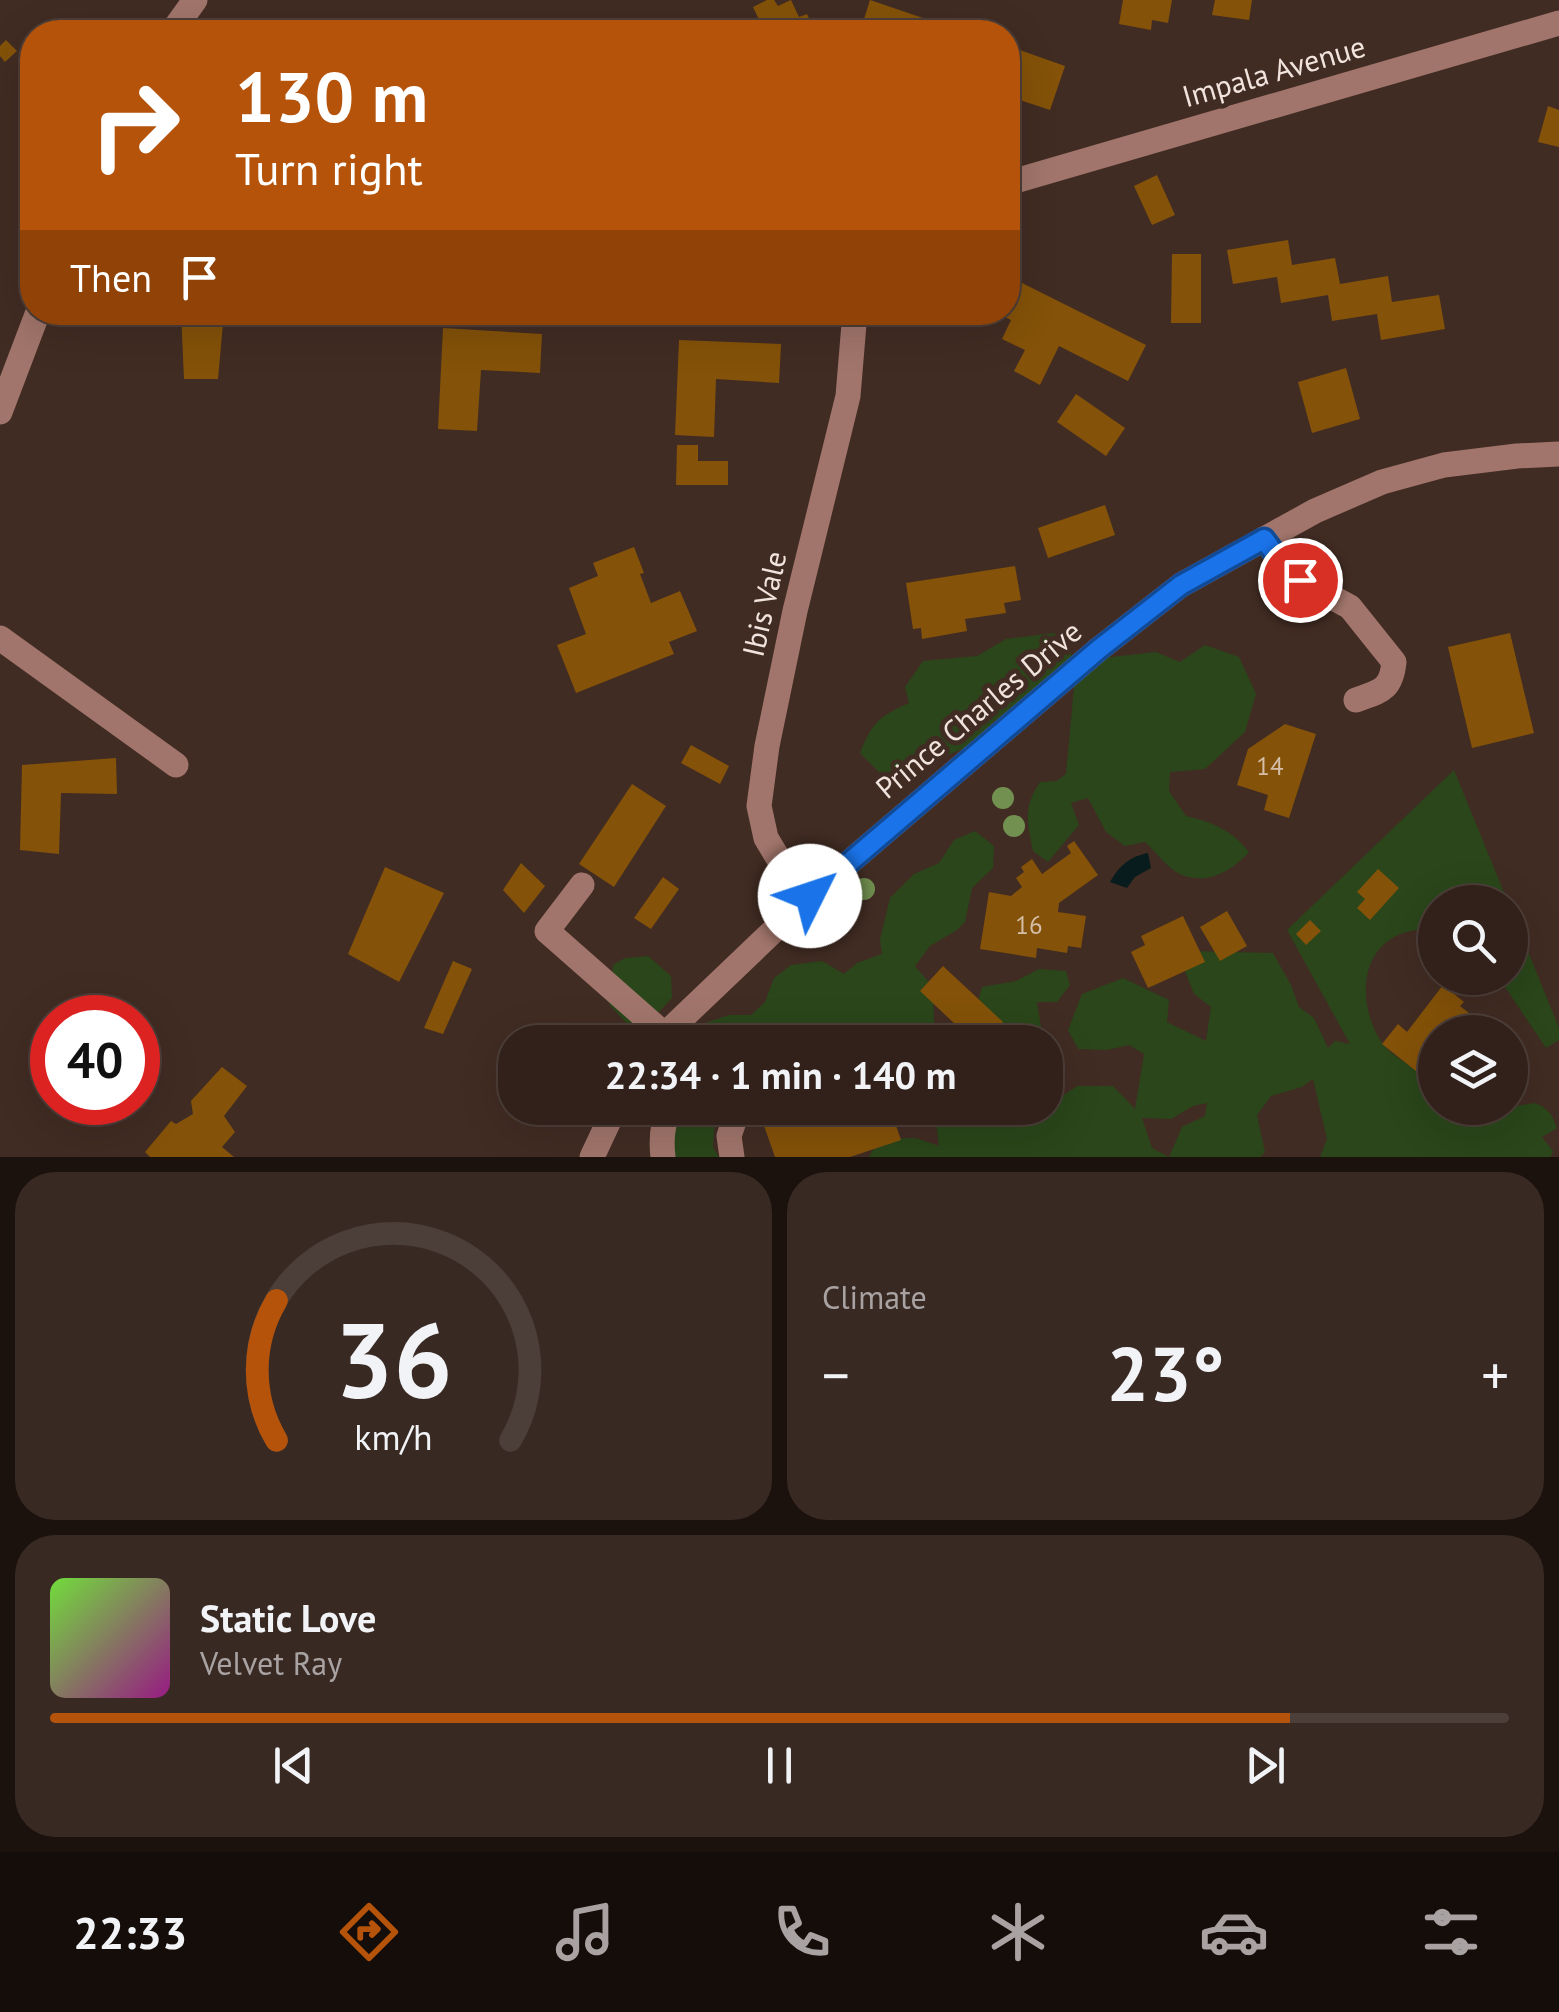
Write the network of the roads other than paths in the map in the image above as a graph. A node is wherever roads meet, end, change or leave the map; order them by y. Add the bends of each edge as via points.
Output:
1 (1559, 23) edge
2 (1020, 180) edge
3 (33, 325) edge
4 (854, 325) edge
5 (0, 412) edge
6 (1559, 454) edge
7 (1264, 539) junction
8 (0, 638) edge
9 (1356, 700) dead end
10 (176, 765) dead end
11 (582, 886) dead end
12 (810, 896) junction
13 (660, 1025) edge
14 (682, 1025) edge
15 (607, 1125) edge
16 (665, 1125) edge
17 (733, 1125) edge
18 (592, 1157) edge
19 (663, 1157) edge
20 (732, 1157) edge

1 - 2 street, Impala Avenue
3 - 5 street
4 - 12 street, Ibis Vale via 848,396 795,611 759,806 766,838
6 - 7 street, Prince Charles Drive via 1444,465 1382,482
7 - 9 street via 1287,570 1350,607 1394,662 1384,690
7 - 12 street, Prince Charles Drive via 1181,585 1099,649
8 - 10 street
11 - 13 street via 548,931
12 - 14 street, Prince Charles Drive
15 - 18 street
16 - 19 street
17 - 20 street

